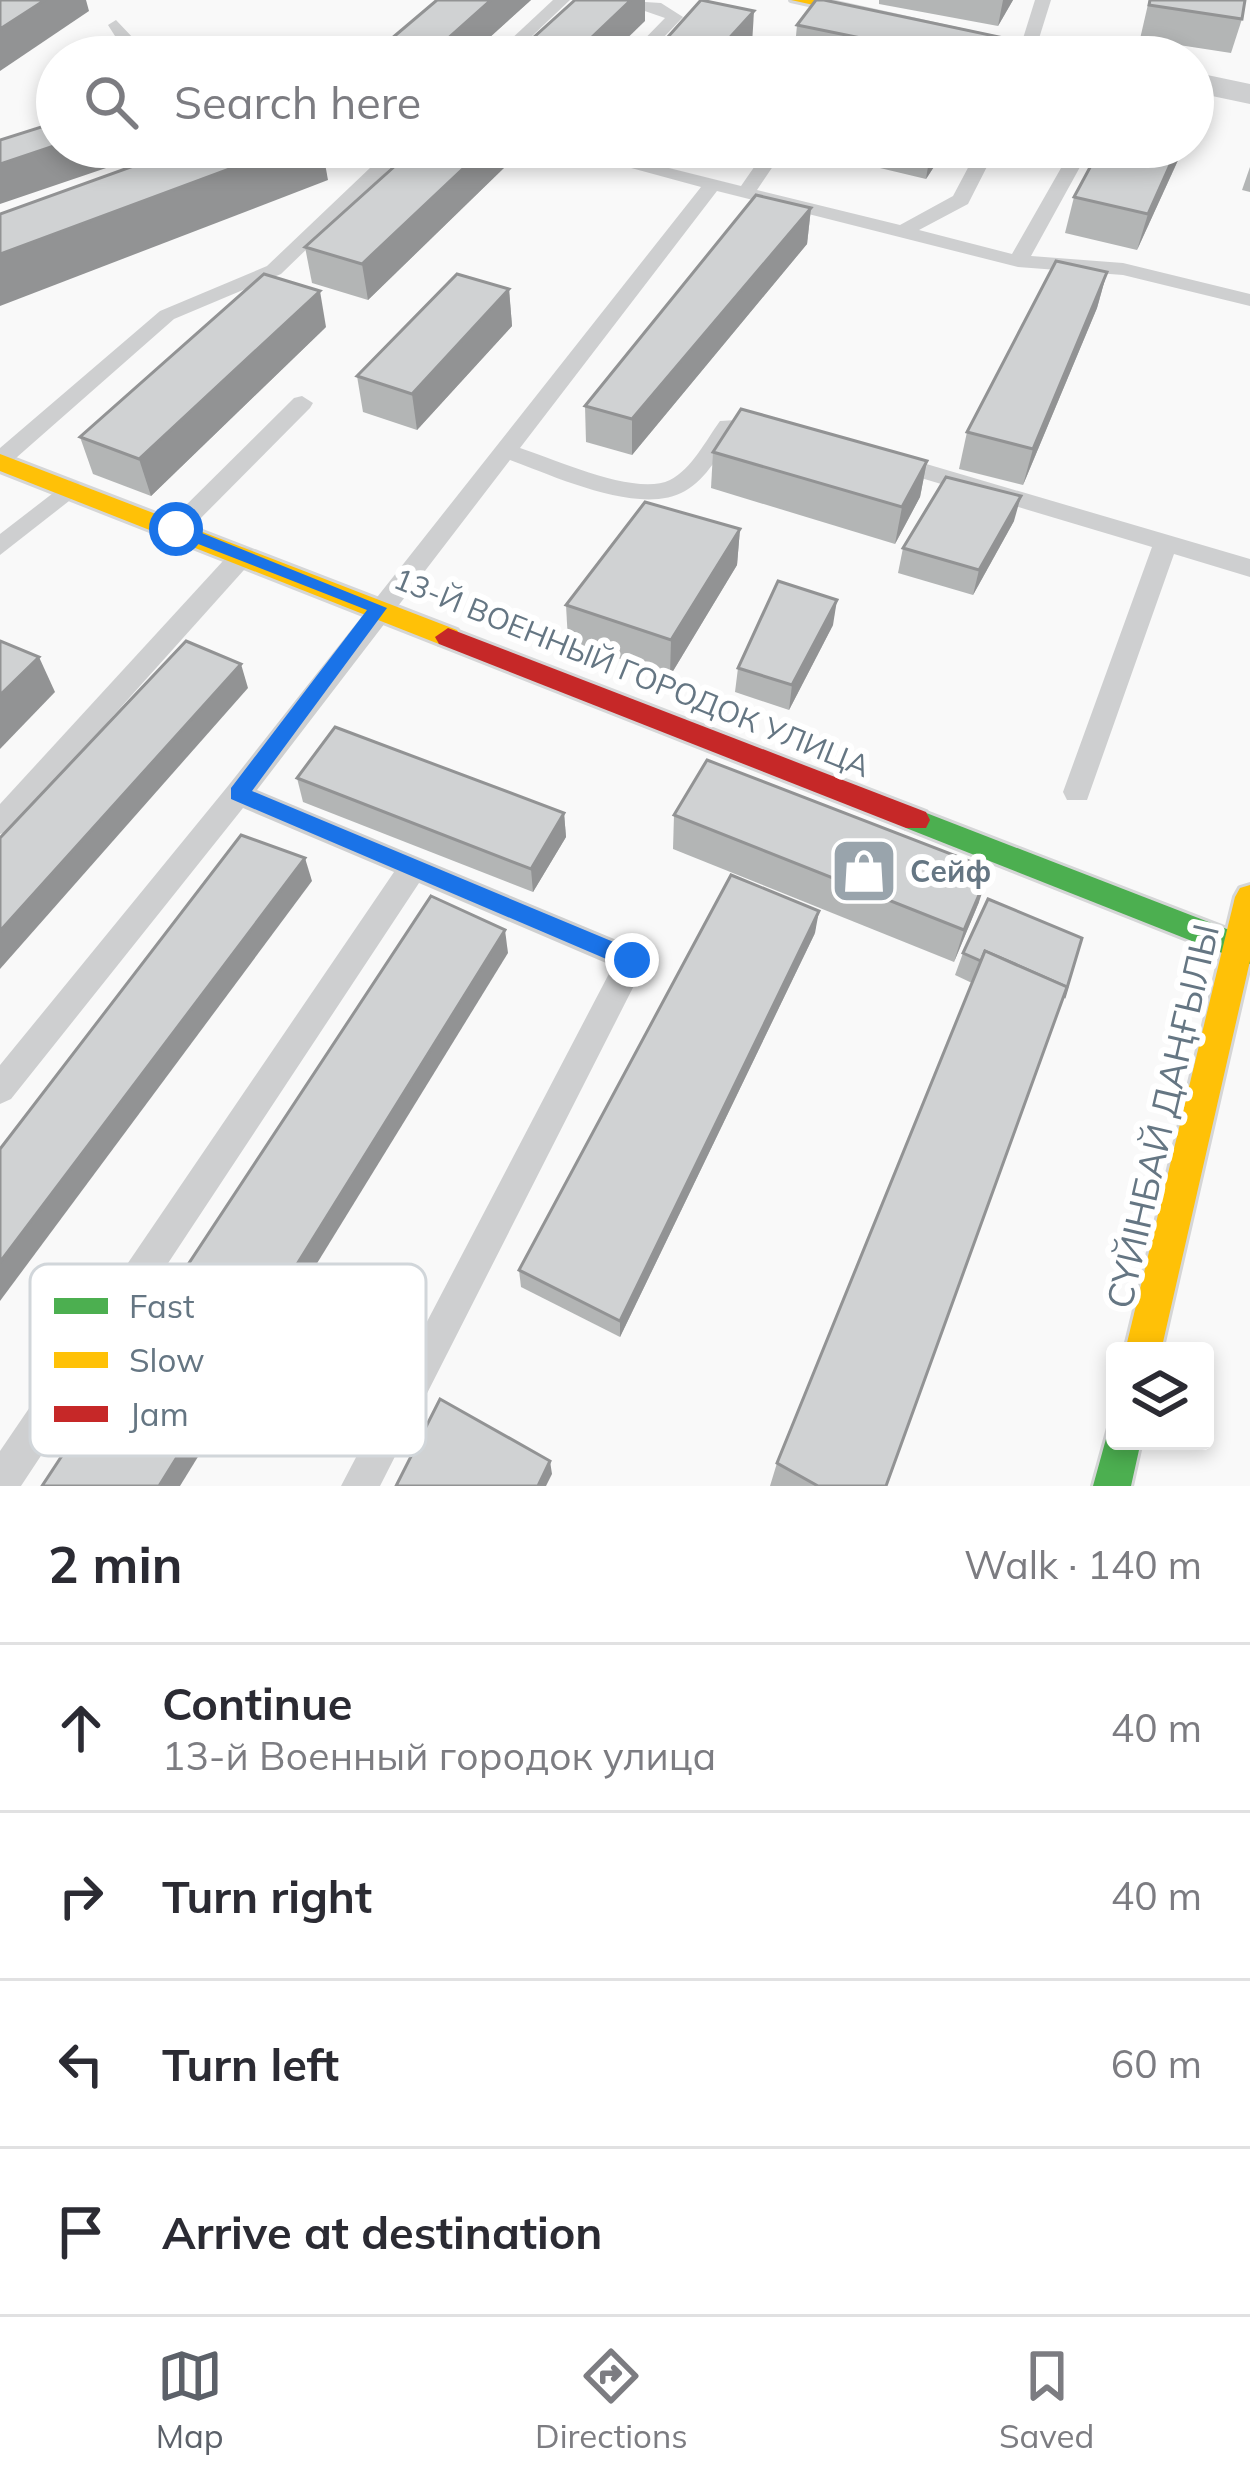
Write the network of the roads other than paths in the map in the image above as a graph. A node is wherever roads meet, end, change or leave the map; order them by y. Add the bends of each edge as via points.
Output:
1 (562, 0) edge
2 (621, 0) edge
3 (799, 0) edge
4 (1043, 0) edge
5 (116, 25) dead end
6 (123, 36) edge
7 (523, 36) edge
8 (656, 36) edge
9 (971, 36) edge
10 (1032, 36) edge
11 (1214, 86) edge
12 (1250, 94) edge
13 (382, 168) edge
14 (645, 168) edge
15 (762, 168) edge
16 (976, 168) edge
17 (1070, 168) edge
18 (712, 185) junction
19 (745, 193) junction
20 (902, 232) junction
21 (1018, 261) junction
22 (1250, 300) edge
23 (302, 403) dead end
24 (793, 433) edge
25 (506, 451) junction
26 (859, 452) edge
27 (0, 461) edge
28 (70, 488) junction
29 (176, 529) junction
30 (1166, 543) junction
31 (0, 547) edge
32 (243, 555) junction
33 (1250, 568) edge
34 (378, 608) junction
35 (1077, 792) dead end
36 (238, 794) junction
37 (0, 823) edge
38 (415, 865) junction
39 (1250, 897) edge
40 (1244, 949) edge
41 (0, 1089) edge
42 (147, 1264) edge
43 (1145, 1342) edge
44 (426, 1358) edge
45 (30, 1439) edge
46 (1120, 1450) edge
47 (376, 1456) edge
48 (0, 1484) edge
49 (360, 1486) edge
50 (1112, 1486) edge

1 - 7 lane
2 - 8 lane via 675,17
3 - 9 street
4 - 10 lane
5 - 6 lane
11 - 12 street
13 - 27 lane via 274,270 167,315
14 - 18 lane
15 - 19 lane
16 - 20 lane via 961,200
17 - 21 lane
18 - 19 lane
18 - 25 lane
19 - 20 lane
20 - 21 lane
21 - 22 lane via 1123,269
23 - 29 lane
24 - 25 lane via 728,426 685,479 640,492
25 - 34 lane
26 - 30 lane
27 - 28 street, 13-Й ВОЕННЫЙ ГОРОДОК УЛИЦА
28 - 29 street, 13-Й ВОЕННЫЙ ГОРОДОК УЛИЦА
28 - 31 lane
29 - 32 street, 13-Й ВОЕННЫЙ ГОРОДОК УЛИЦА
30 - 33 lane
30 - 35 lane
32 - 34 street, 13-Й ВОЕННЫЙ ГОРОДОК УЛИЦА
32 - 37 lane
34 - 36 lane
34 - 40 street, 13-Й ВОЕННЫЙ ГОРОДОК УЛИЦА
36 - 38 lane
36 - 41 lane
38 - 42 lane
38 - 44 lane via 632,960
39 - 40 street, СҮЙІНБАЙ ДАҢҒЫЛЫ
40 - 43 street, СҮЙІНБАЙ ДАҢҒЫЛЫ
45 - 48 lane
46 - 50 street
47 - 49 lane

